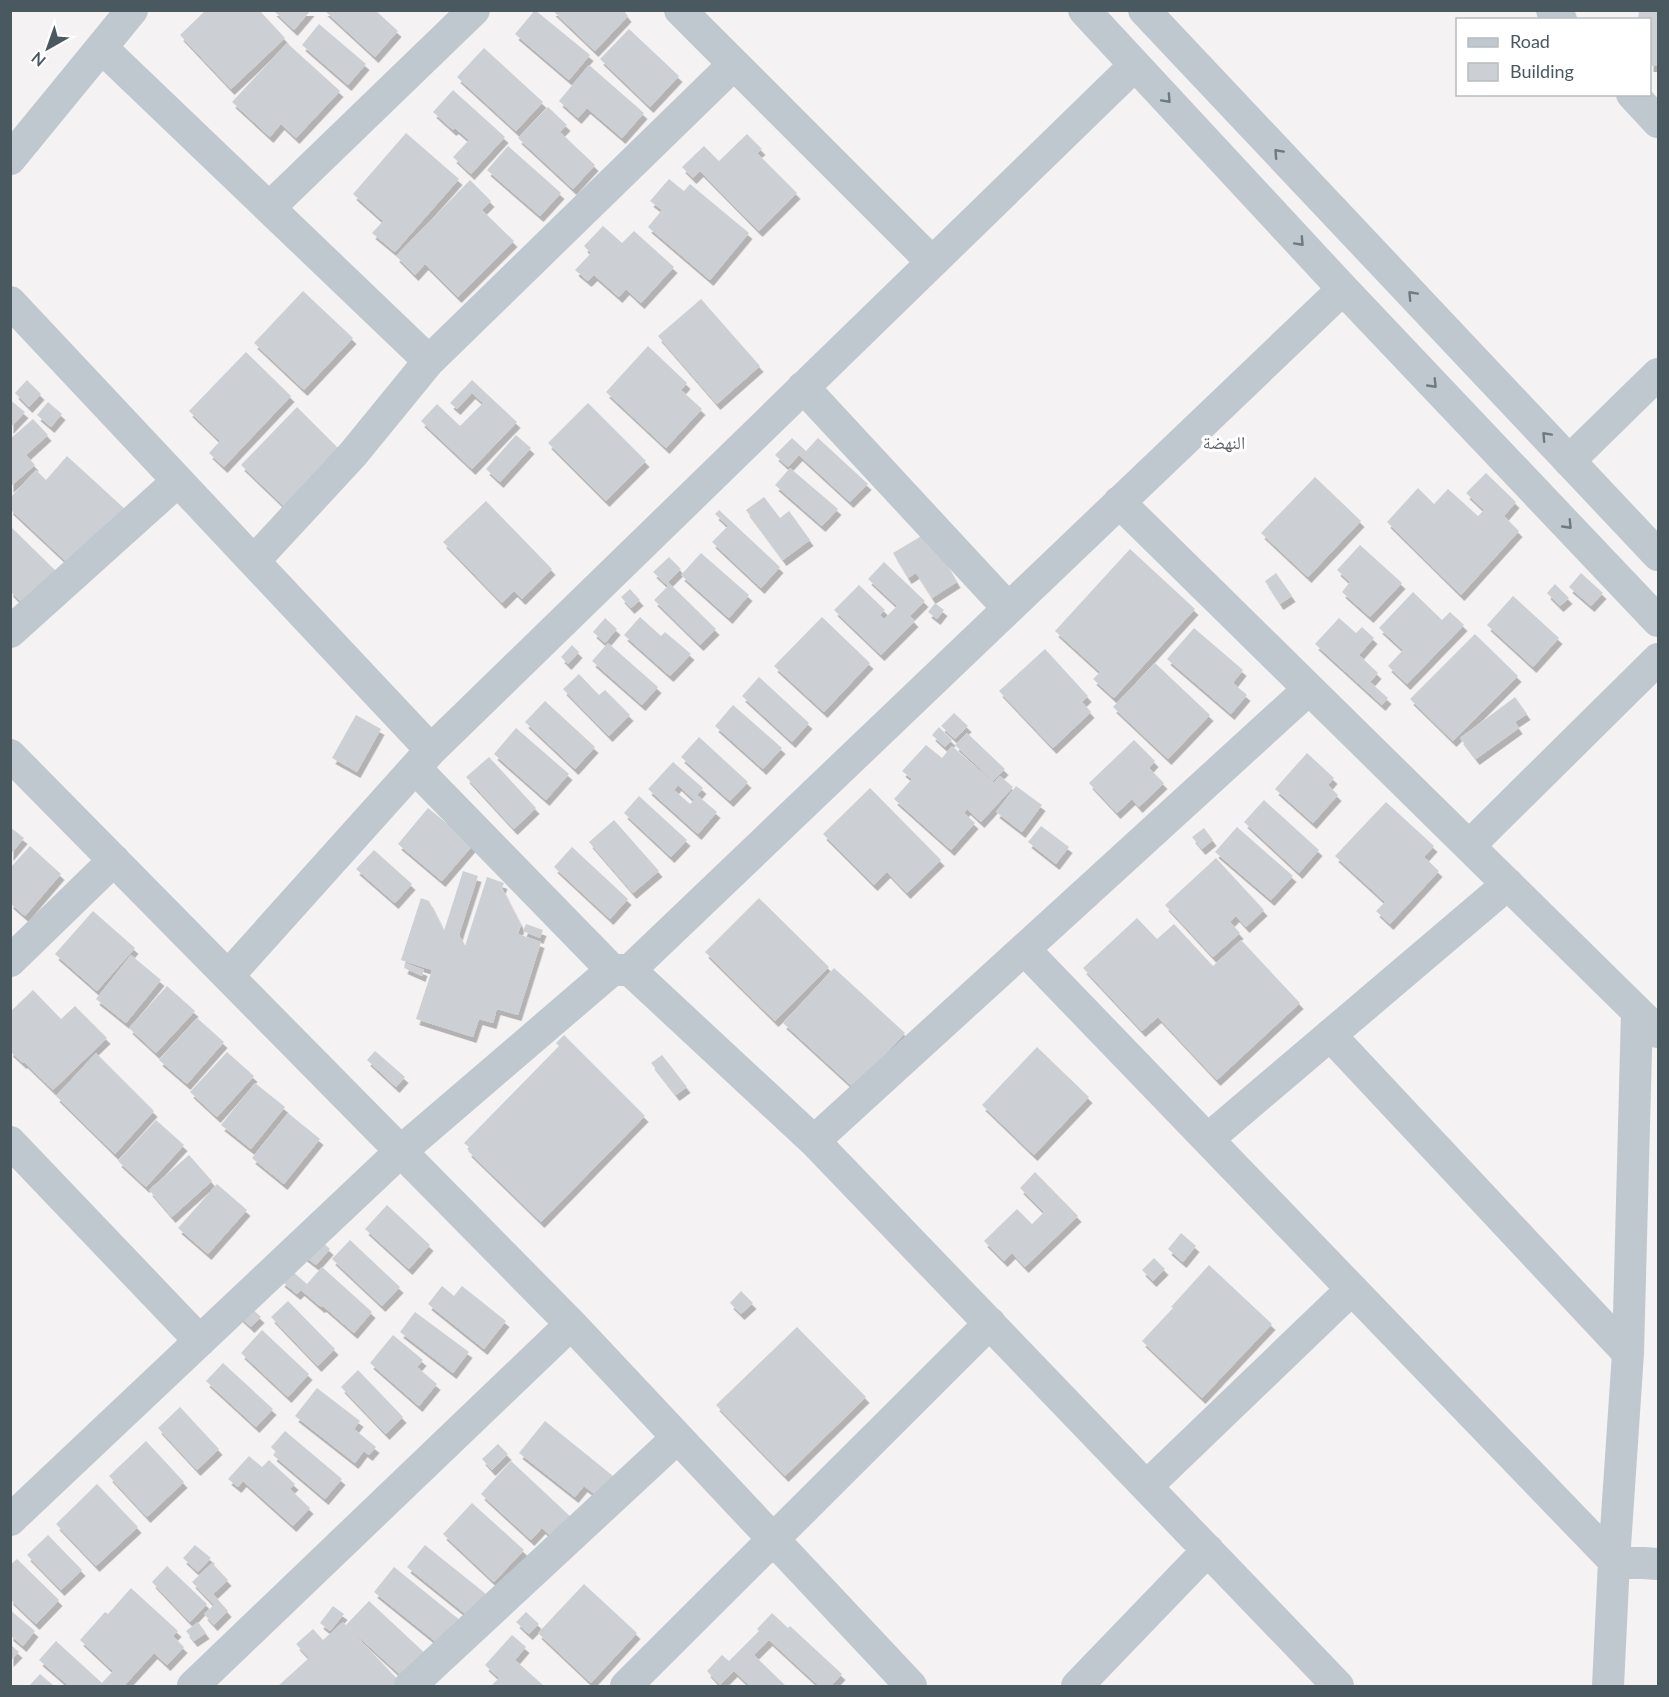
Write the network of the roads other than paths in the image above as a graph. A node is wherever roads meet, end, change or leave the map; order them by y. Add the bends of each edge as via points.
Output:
1 (132, 10) edge
2 (474, 10) edge
3 (680, 10) edge
4 (1084, 10) edge
5 (1144, 10) edge
6 (102, 48) junction
7 (734, 64) junction
8 (1135, 65) junction
9 (1634, 96) edge
10 (1659, 122) edge
11 (10, 159) edge
12 (269, 208) junction
13 (932, 262) junction
14 (1343, 289) junction
15 (10, 302) edge
16 (429, 361) junction
17 (1659, 374) edge
18 (803, 387) junction
19 (1569, 461) junction
20 (178, 481) junction
21 (1119, 502) junction
22 (1659, 555) edge
23 (254, 561) junction
24 (1008, 608) junction
25 (1659, 621) edge
26 (10, 632) edge
27 (1659, 659) edge
28 (1309, 688) junction
29 (10, 755) edge
30 (423, 759) junction
31 (1469, 846) junction
32 (114, 860) junction
33 (1508, 884) junction
34 (1024, 949) junction
35 (10, 961) edge
36 (621, 970) junction
37 (228, 976) junction
38 (1648, 1022) edge
39 (1330, 1035) junction
40 (1208, 1139) junction
41 (814, 1141) junction
42 (10, 1142) edge
43 (401, 1151) junction
44 (1352, 1289) junction
45 (990, 1323) junction
46 (571, 1324) junction
47 (200, 1341) junction
48 (1628, 1353) junction
49 (677, 1438) junction
50 (1147, 1486) junction
51 (10, 1520) edge
52 (774, 1541) junction
53 (1208, 1550) junction
54 (1614, 1561) junction
55 (1659, 1564) edge
56 (193, 1686) edge
57 (410, 1686) edge
58 (626, 1686) edge
59 (911, 1686) edge
60 (1077, 1686) edge
61 (1338, 1686) edge
62 (1608, 1686) edge

1 - 6 street
2 - 12 street
3 - 7 street
4 - 8 street
19 -> 5 street
6 - 11 street
6 - 12 street
7 - 13 street
7 - 16 street
8 - 13 street
8 -> 14 street
9 - 10 street
12 - 16 street
13 - 18 street
14 - 21 street
14 -> 25 street
15 - 20 street
16 - 23 street via 353,454
17 - 19 street
18 - 24 street
18 - 30 street
19 - 22 street
20 - 23 street
20 - 26 street
21 - 24 street
21 - 28 street
23 - 30 street
24 - 36 street
27 - 31 street
28 - 31 street
28 - 34 street
29 - 32 street
30 - 36 street
30 - 37 street
31 - 33 street
32 - 35 street
32 - 37 street
33 - 38 street
33 - 39 street
34 - 40 street
34 - 41 street
36 - 41 street
36 - 43 street
37 - 43 street
38 - 48 street
39 - 40 street
39 - 48 street
40 - 44 street
41 - 45 street
42 - 47 street
43 - 46 street
43 - 47 street
44 - 50 street
44 - 54 street
45 - 50 street
45 - 52 street
46 - 49 street
46 - 56 street
47 - 51 street
48 - 54 street
49 - 52 street
49 - 57 street
50 - 53 street
52 - 58 street
52 - 59 street
53 - 60 street
53 - 61 street
54 - 55 street
54 - 62 street

